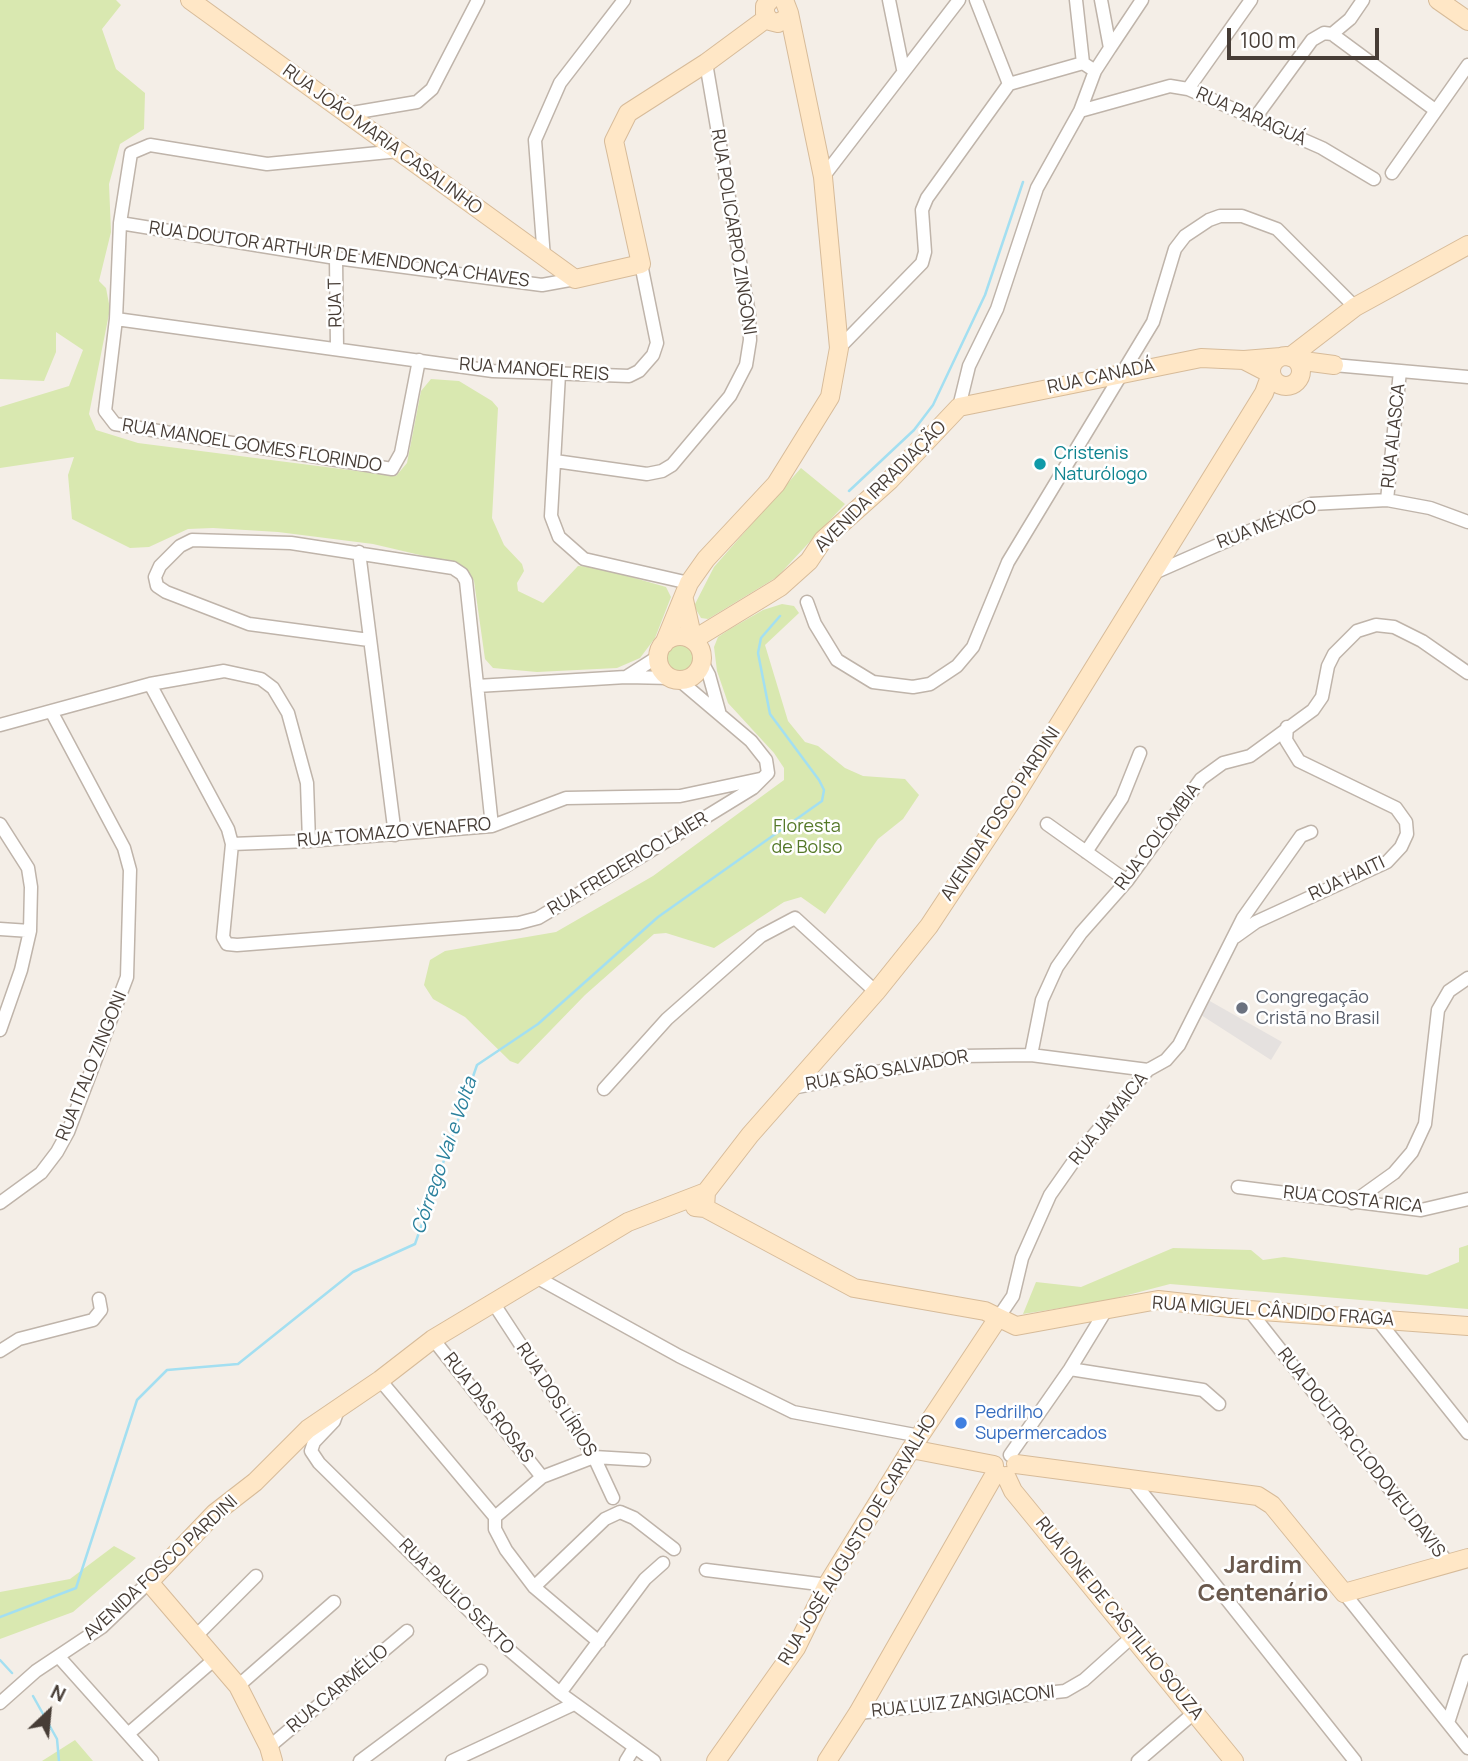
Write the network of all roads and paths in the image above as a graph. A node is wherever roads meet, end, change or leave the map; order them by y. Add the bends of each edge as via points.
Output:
1 (190, 0) edge
2 (478, 0) edge
3 (624, 0) edge
4 (889, 0) edge
5 (959, 0) edge
6 (976, 0) edge
7 (1076, 0) edge
8 (1101, 0) edge
9 (1142, 0) edge
10 (1251, 0) edge
11 (1363, 0) edge
12 (1438, 0) edge
13 (777, 5) edge
14 (1468, 21) edge
15 (1332, 34) junction
16 (1110, 48) junction
17 (706, 63) junction
18 (1083, 63) junction
19 (1468, 65) edge
20 (903, 69) junction
21 (1095, 71) junction
22 (1009, 84) junction
23 (1188, 89) junction
24 (1435, 110) junction
25 (1080, 111) junction
26 (346, 114) junction
27 (1255, 118) junction
28 (399, 151) junction
29 (1392, 173) dead end
30 (822, 177) junction
31 (1374, 179) dead end
32 (120, 223) junction
33 (1468, 245) edge
34 (336, 258) junction
35 (544, 258) junction
36 (641, 264) junction
37 (575, 279) junction
38 (1355, 307) junction
39 (116, 319) junction
40 (337, 348) junction
41 (839, 348) junction
42 (419, 360) junction
43 (1244, 360) junction
44 (1334, 365) joint
45 (1290, 367) junction
46 (1400, 371) junction
47 (1122, 372) junction
48 (559, 374) junction
49 (1271, 374) junction
50 (1468, 377) edge
51 (1264, 393) junction
52 (959, 407) junction
53 (555, 461) junction
54 (1387, 500) junction
55 (1468, 522) edge
56 (359, 552) junction
57 (1152, 574) junction
58 (686, 592) junction
59 (807, 603) dead end
60 (369, 640) junction
61 (661, 650) junction
62 (698, 651) junction
63 (1468, 673) edge
64 (626, 677) junction
65 (675, 679) junction
66 (150, 684) junction
67 (477, 685) junction
68 (51, 711) junction
69 (719, 711) junction
70 (0, 725) edge
71 (1287, 727) junction
72 (1140, 753) dead end
73 (760, 779) junction
74 (0, 824) edge
75 (1047, 824) dead end
76 (492, 826) junction
77 (1311, 831) dead end
78 (395, 835) junction
79 (309, 841) junction
80 (232, 844) junction
81 (1086, 852) junction
82 (1127, 881) junction
83 (0, 929) edge
84 (30, 931) junction
85 (1235, 937) junction
86 (1468, 978) edge
87 (876, 992) junction
88 (0, 1030) edge
89 (1031, 1055) junction
90 (1148, 1070) junction
91 (604, 1088) dead end
92 (792, 1088) junction
93 (1238, 1187) dead end
94 (1468, 1199) edge
95 (705, 1200) junction
96 (0, 1203) edge
97 (1352, 1203) junction
98 (536, 1277) junction
99 (99, 1299) dead end
100 (494, 1304) junction
101 (1106, 1310) junction
102 (1249, 1310) junction
103 (998, 1318) junction
104 (1377, 1318) junction
105 (1468, 1326) edge
106 (433, 1339) junction
107 (0, 1351) edge
108 (1070, 1369) junction
109 (380, 1380) junction
110 (1219, 1404) dead end
111 (339, 1408) junction
112 (1468, 1433) edge
113 (915, 1442) junction
114 (593, 1457) junction
115 (644, 1460) dead end
116 (1004, 1466) junction
117 (542, 1477) junction
118 (1132, 1480) junction
119 (613, 1498) dead end
120 (495, 1517) junction
121 (674, 1549) dead end
122 (1468, 1558) edge
123 (663, 1563) dead end
124 (1448, 1563) junction
125 (706, 1570) dead end
126 (256, 1576) dead end
127 (149, 1582) junction
128 (827, 1585) junction
129 (534, 1587) junction
130 (1344, 1593) junction
131 (334, 1602) dead end
132 (407, 1631) dead end
133 (196, 1636) junction
134 (1133, 1636) junction
135 (599, 1642) junction
136 (59, 1657) junction
137 (216, 1658) junction
138 (1468, 1661) edge
139 (481, 1671) dead end
140 (238, 1686) junction
141 (560, 1693) junction
142 (0, 1703) edge
143 (574, 1704) junction
144 (1195, 1712) junction
145 (858, 1713) junction
146 (1448, 1723) junction
147 (128, 1734) junction
148 (634, 1748) junction
149 (1468, 1748) edge
150 (271, 1754) edge
151 (152, 1761) edge
152 (359, 1761) edge
153 (452, 1761) edge
154 (626, 1761) edge
155 (654, 1761) edge
156 (716, 1761) edge
157 (827, 1761) edge
158 (1138, 1761) edge
159 (1234, 1761) edge
160 (1355, 1761) edge

1 - 26 street, RUA JOÃO MARIA CASALINHO
2 - 26 street via 432,89 417,102
3 - 35 street via 560,83 535,140
4 - 20 street
5 - 20 street
6 - 22 street
7 - 18 street
8 - 16 street
9 - 16 street, AVENIDA IRRADIAÇÃO
10 - 23 street
11 - 15 street
12 - 14 street
13 - 17 street, RUA MANOEL REIS
13 - 30 street
15 - 24 street
15 - 27 street via 1312,40
16 - 21 street, AVENIDA IRRADIAÇÃO
17 - 36 street, RUA MANOEL REIS via 628,113 614,141
17 - 53 street, RUA POLICARPO ZINGONI via 749,314 746,365 730,396 673,465 662,471 647,474
18 - 21 street
18 - 22 street
19 - 24 street
20 - 30 street
21 - 25 street, AVENIDA IRRADIAÇÃO
22 - 41 street via 922,210 922,263
23 - 25 street, RUA PARAGUÁ via 1170,86
23 - 27 street, RUA PARAGUÁ
24 - 29 street
25 - 52 street, AVENIDA IRRADIAÇÃO via 1037,188 998,309 969,366
26 - 28 street, RUA JOÃO MARIA CASALINHO
27 - 31 street, RUA PARAGUÁ via 1322,148
28 - 32 street, RUA MANOEL GOMES FLORINDO via 267,164 150,145 136,148 131,153
28 - 35 street, RUA JOÃO MARIA CASALINHO
30 - 41 street
32 - 34 street, RUA DOUTOR ARTHUR DE MENDONÇA CHAVES
32 - 39 street, RUA MANOEL GOMES FLORINDO
33 - 38 street
34 - 37 street, RUA DOUTOR ARTHUR DE MENDONÇA CHAVES via 542,285
34 - 40 street, RUA T
35 - 37 street, RUA JOÃO MARIA CASALINHO
36 - 37 street, RUA DOUTOR ARTHUR DE MENDONÇA CHAVES
36 - 48 street, RUA MANOEL REIS via 657,343 653,355 629,376
38 - 45 street
38 - 47 street via 1276,229 1242,216 1220,216 1185,236 1175,250 1153,322
39 - 40 street, RUA MANOEL REIS
39 - 42 street, RUA MANOEL GOMES FLORINDO via 105,411 115,425 386,469 397,464 401,453
40 - 42 street, RUA MANOEL REIS
41 - 58 street via 830,397 776,484 706,559
42 - 48 street, RUA MANOEL REIS via 493,371
43 - 45 street, RUA CANADÁ
43 - 47 street, RUA CANADÁ via 1201,358
43 - 49 street
44 - 45 street
44 - 46 street
45 - 49 street, AVENIDA FOSCO PARDINI via 1274,362
45 - 51 street
46 - 50 street
46 - 54 street, RUA ALASCA
47 - 52 street, RUA CANADÁ
47 - 59 street via 1008,562 973,647 945,676 912,687 873,682 855,673 837,660
48 - 53 street
49 - 51 street, AVENIDA FOSCO PARDINI
51 - 57 street, AVENIDA FOSCO PARDINI
52 - 62 street, AVENIDA IRRADIAÇÃO via 890,480 823,540 809,561 780,587 712,630
53 - 58 street via 551,516 559,537 584,559
54 - 55 street, RUA MÉXICO via 1430,508
54 - 57 street, RUA MÉXICO via 1311,504
56 - 60 street
56 - 60 street via 291,543 192,540 180,546 155,577 157,586 166,592 249,624
56 - 67 street via 453,568 462,574
57 - 87 street, AVENIDA FOSCO PARDINI via 1004,814 929,926
58 - 61 street
58 - 62 street
60 - 78 street
61 - 62 street via 674,637
61 - 64 street
61 - 65 street via 662,670
62 - 65 street via 696,674
62 - 69 street
63 - 71 street, RUA COLÔMBIA via 1413,636 1376,625 1357,631 1345,642 1328,666 1322,696 1313,710
64 - 65 street
64 - 67 street
65 - 69 street
66 - 68 street
66 - 79 street via 224,671 261,679 273,688 288,713 307,783
66 - 80 street
67 - 76 street
68 - 70 street
68 - 96 street, RUA ITALO ZINGONI via 124,848 130,870 127,977 57,1152 41,1173
69 - 73 street via 766,760 768,773
71 - 82 street, RUA COLÔMBIA via 1250,756 1223,764 1201,779
71 - 85 street, RUA HAITI via 1286,740 1299,761 1396,807 1406,822 1407,834 1387,862 1268,916
72 - 81 street via 1122,798
73 - 76 street, RUA TOMAZO VENAFRO via 680,796 566,799
73 - 80 street, RUA FREDERICO LAIER via 753,788 538,918 519,923 227,944 223,937
74 - 84 street via 28,868
75 - 81 street
76 - 78 street, RUA TOMAZO VENAFRO
77 - 85 street, RUA JAMAICA via 1301,836 1243,918
78 - 79 street, RUA TOMAZO VENAFRO
79 - 80 street, RUA TOMAZO VENAFRO
81 - 82 street
82 - 89 street, RUA COLÔMBIA via 1057,967 1042,1000
83 - 84 street
84 - 88 street
85 - 90 street, RUA JAMAICA via 1179,1045 1166,1060
86 - 97 street via 1449,992 1438,1010 1425,1124 1412,1152 1394,1173
87 - 91 street via 794,918 761,936 677,1010
87 - 92 street, AVENIDA FOSCO PARDINI
89 - 90 street, RUA SÃO SALVADOR
89 - 92 street, RUA SÃO SALVADOR via 961,1056
90 - 103 street, RUA JAMAICA via 1050,1195 1022,1258 1013,1296
92 - 95 street, AVENIDA FOSCO PARDINI via 750,1135
93 - 97 street, RUA COSTA RICA
94 - 97 street, RUA COSTA RICA via 1421,1210
95 - 98 street, AVENIDA FOSCO PARDINI via 671,1204 628,1222
95 - 103 street, RUA MIGUEL CÂNDIDO FRAGA via 854,1288 985,1311
98 - 100 street, AVENIDA FOSCO PARDINI
98 - 113 street via 793,1412
99 - 107 street via 101,1310 93,1320 19,1339
100 - 106 street, AVENIDA FOSCO PARDINI
100 - 114 street, RUA DOS LÍRIOS
101 - 102 street, RUA MIGUEL CÂNDIDO FRAGA via 1158,1300
101 - 103 street, RUA MIGUEL CÂNDIDO FRAGA via 1016,1326
101 - 108 street
102 - 104 street, RUA MIGUEL CÂNDIDO FRAGA
102 - 124 street, RUA DOUTOR CLODOVEU DAVIS
103 - 113 street, RUA JOSÉ AUGUSTO DE CARVALHO
104 - 105 street, RUA MIGUEL CÂNDIDO FRAGA
104 - 112 street
106 - 109 street, AVENIDA FOSCO PARDINI
106 - 117 street, RUA DAS ROSAS
108 - 110 street via 1203,1390
108 - 116 street
109 - 111 street, AVENIDA FOSCO PARDINI
109 - 120 street
111 - 127 street, AVENIDA FOSCO PARDINI via 308,1429 256,1482 215,1513
111 - 141 street, RUA PAULO SEXTO via 334,1421 314,1442 311,1451 318,1464 508,1649
113 - 116 street
113 - 128 street, RUA JOSÉ AUGUSTO DE CARVALHO
114 - 115 street
114 - 117 street
114 - 119 street, RUA DOS LÍRIOS
116 - 118 street
116 - 134 street, RUA IONE DE CASTILHO SOUZA via 1013,1491
116 - 145 street
117 - 120 street
118 - 130 street via 1258,1496 1272,1505
118 - 160 street
120 - 129 street via 495,1529 506,1550
121 - 129 street via 620,1512 605,1518
122 - 124 street
123 - 135 street via 645,1579
124 - 130 street
125 - 128 street
126 - 133 street
127 - 133 street
127 - 136 street, AVENIDA FOSCO PARDINI via 102,1627
128 - 156 street, RUA JOSÉ AUGUSTO DE CARVALHO via 796,1648
129 - 135 street
130 - 146 street
131 - 140 street
132 - 150 street, RUA CARMÉLIO
133 - 137 street
134 - 144 street, RUA IONE DE CASTILHO SOUZA
134 - 145 street, RUA LUIZ ZANGIACONI via 1065,1691
135 - 141 street
136 - 142 street, AVENIDA FOSCO PARDINI
136 - 147 street
137 - 140 street
137 - 147 street
138 - 146 street
139 - 152 street
140 - 150 street
141 - 143 street, RUA PAULO SEXTO
143 - 148 street, RUA PAULO SEXTO
143 - 153 street
144 - 158 street
144 - 159 street, RUA IONE DE CASTILHO SOUZA
145 - 157 street
146 - 149 street
147 - 151 street
148 - 154 street
148 - 155 street, RUA PAULO SEXTO

